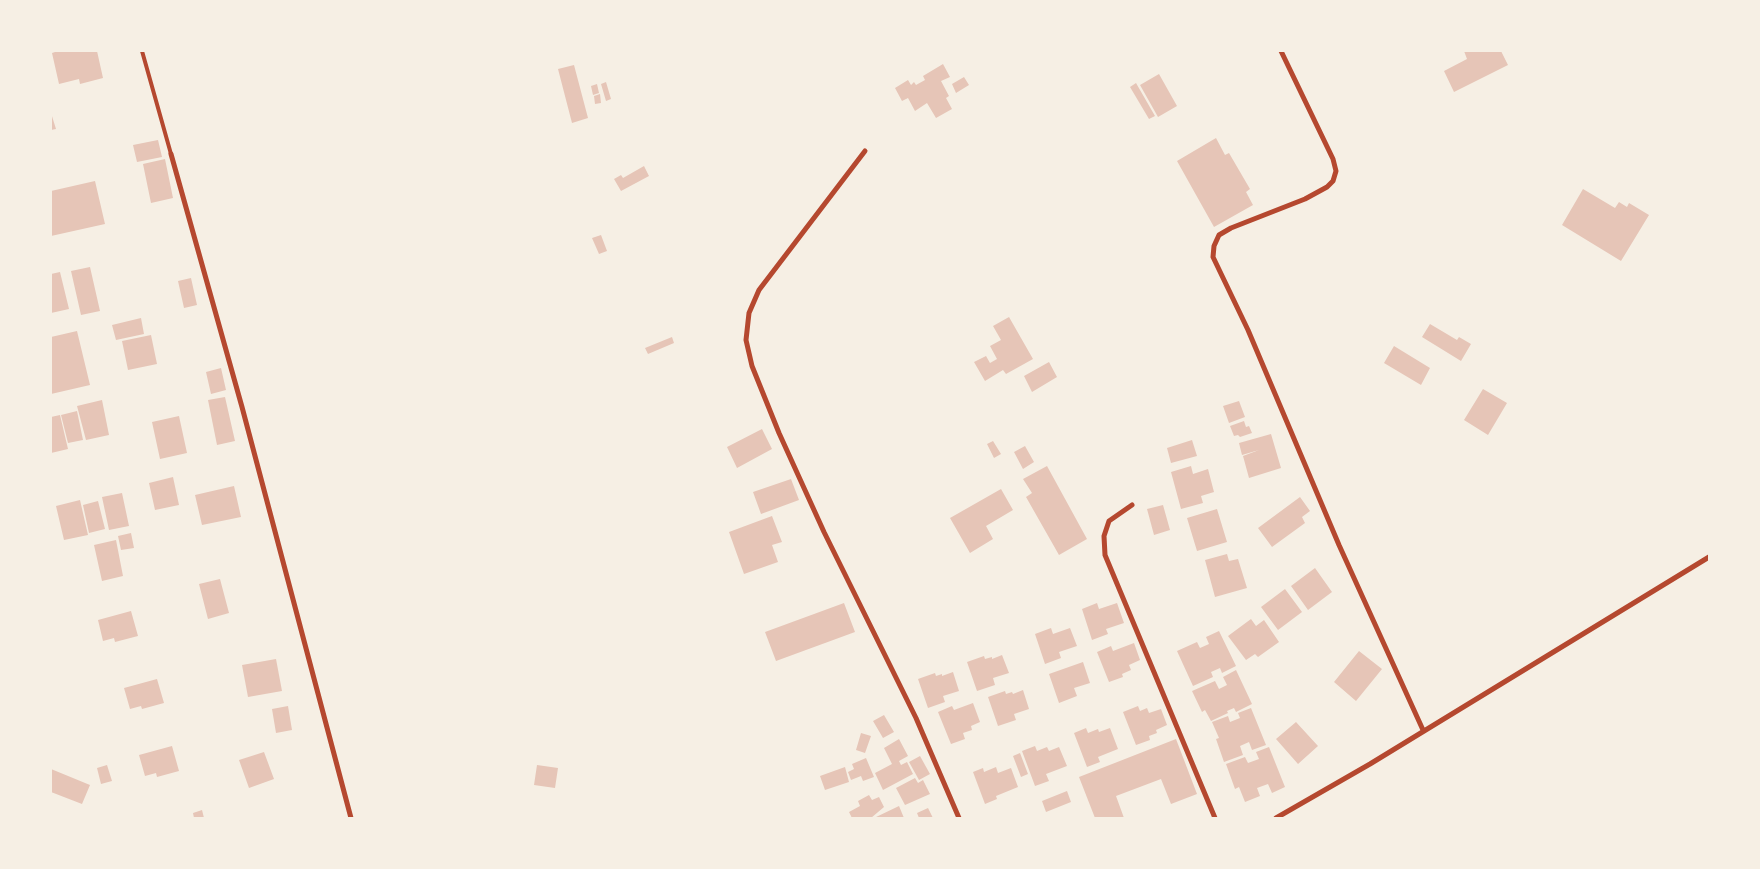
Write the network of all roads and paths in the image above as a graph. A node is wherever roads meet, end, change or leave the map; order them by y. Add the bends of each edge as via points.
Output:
1 (142, 51) edge
2 (1281, 51) edge
3 (865, 151) dead end
4 (171, 154) joint
5 (1132, 505) dead end
6 (1709, 557) edge
7 (1423, 730) junction
8 (351, 818) edge
9 (959, 818) edge
10 (1215, 818) edge
11 (1276, 818) edge

1 - 4 lane
2 - 7 street via 1333,159 1336,171 1333,181 1305,199 1219,235 1213,257
3 - 9 street via 758,290 748,313 746,340 752,366 832,550 916,718
4 - 8 street
5 - 10 street via 1109,521 1104,536 1105,555
6 - 7 street
7 - 11 street

